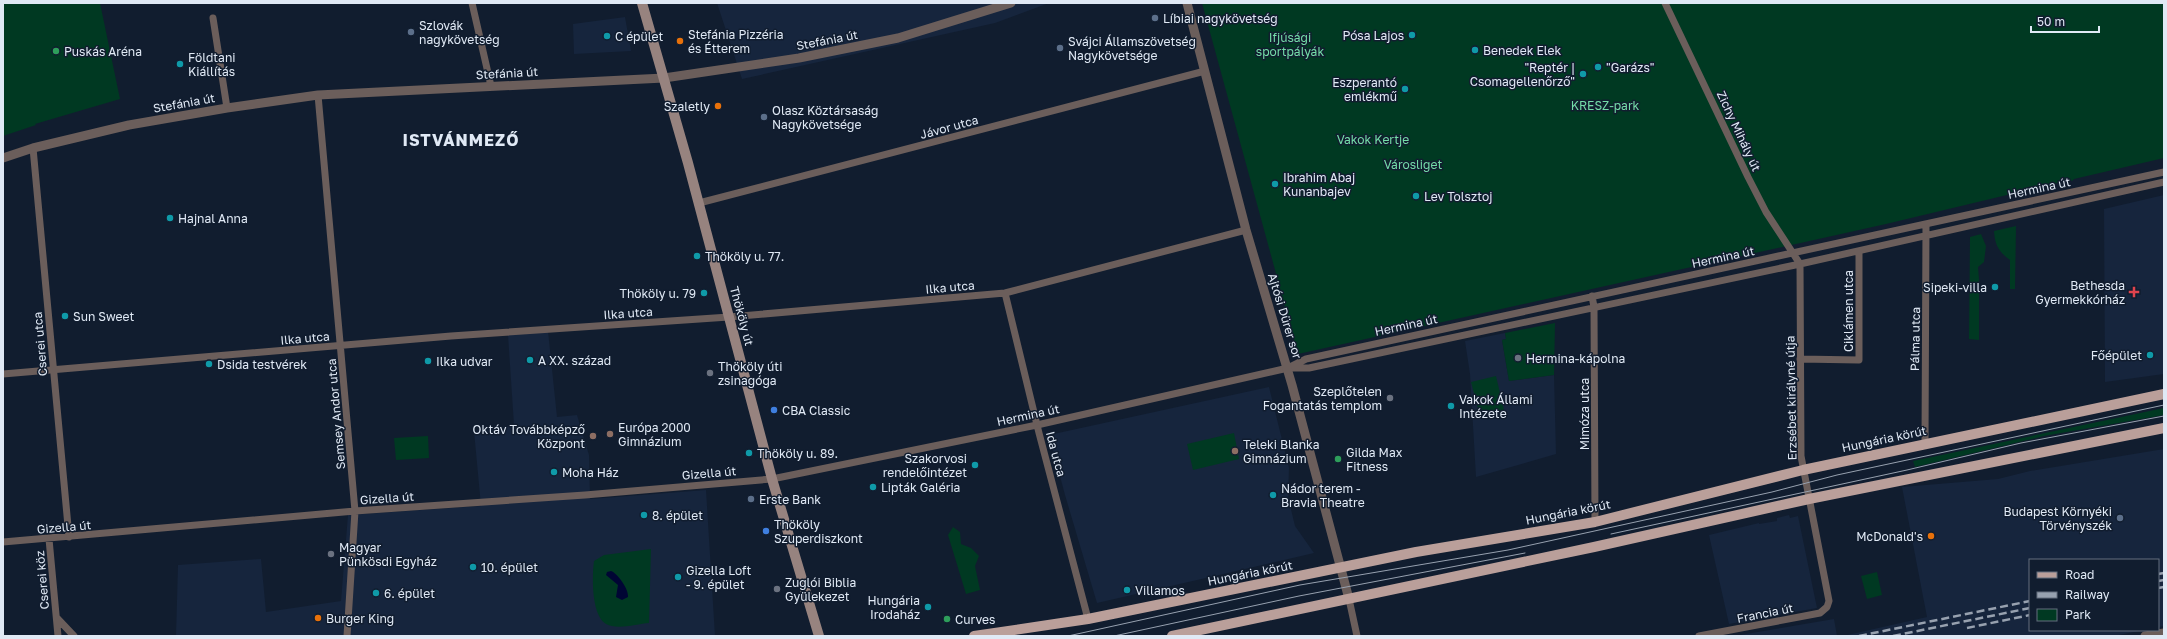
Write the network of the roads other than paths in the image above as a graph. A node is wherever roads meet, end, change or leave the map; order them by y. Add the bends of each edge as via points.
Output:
1 (472, 3) edge
2 (642, 3) edge
3 (1011, 3) edge
4 (1187, 3) edge
5 (1665, 3) edge
6 (213, 18) dead end
7 (1205, 71) junction
8 (664, 78) junction
9 (491, 86) junction
10 (318, 95) junction
11 (227, 108) junction
12 (33, 148) junction
13 (3, 158) edge
14 (2164, 172) edge
15 (2164, 182) edge
16 (699, 203) junction
17 (1926, 224) junction
18 (1246, 230) junction
19 (1927, 235) junction
20 (1859, 251) junction
21 (1794, 253) junction
22 (1800, 264) junction
23 (1005, 293) junction
24 (1592, 296) junction
25 (1594, 307) junction
26 (729, 317) junction
27 (341, 346) junction
28 (1800, 359) junction
29 (1288, 368) junction
30 (53, 370) junction
31 (3, 374) edge
32 (2164, 394) edge
33 (1037, 425) junction
34 (2164, 428) edge
35 (1925, 444) junction
36 (1803, 470) junction
37 (772, 479) junction
38 (1809, 499) junction
39 (354, 511) junction
40 (1595, 522) junction
41 (69, 537) junction
42 (50, 539) junction
43 (3, 542) edge
44 (1342, 568) junction
45 (1349, 599) junction
46 (1829, 601) joint
47 (57, 618) junction
48 (1088, 619) junction
49 (2164, 633) edge
50 (58, 636) edge
51 (74, 636) edge
52 (347, 636) edge
53 (819, 636) edge
54 (974, 636) edge
55 (1172, 636) edge
56 (1357, 636) edge
57 (1699, 636) edge
58 (2146, 636) edge

1 - 9 street
2 - 8 main road, Thököly út
3 - 8 street, Stefánia út via 898,38 799,58
4 - 7 street, Ajtósi Dürer sor
5 - 21 street, Zichy Mihály út via 1766,212
6 - 11 street
7 - 16 street, Jávor utca
7 - 18 street, Ajtósi Dürer sor
8 - 9 street, Stefánia út
8 - 16 main road, Thököly út
9 - 10 street, Stefánia út
10 - 11 street, Stefánia út
10 - 27 street, Semsey Andor utca
11 - 12 street, Stefánia út via 129,125
12 - 13 street, Stefánia út
12 - 30 street, Cserei utca
14 - 17 street, Hermina út
15 - 19 street, Hermina út
16 - 26 main road, Thököly út
17 - 19 street, Pálma utca
17 - 21 street, Hermina út
18 - 23 street, Ilka utca
18 - 29 street, Ajtósi Dürer sor
19 - 20 street, Hermina út
19 - 35 street, Pálma utca
20 - 22 street, Hermina út
20 - 28 street, Ciklámen utca via 1859,360
21 - 22 street, Zichy Mihály út
21 - 24 street, Hermina út
22 - 25 street, Hermina út
22 - 28 street, Erzsébet királyné útja
23 - 26 street, Ilka utca
23 - 33 street, Ida utca
24 - 25 street, Mimóza utca
24 - 29 street, Hermina út via 1306,359
25 - 29 street, Hermina út via 1309,368
25 - 40 street, Mimóza utca
26 - 27 street, Ilka utca
26 - 37 main road, Thököly út
27 - 30 street, Ilka utca
27 - 39 street, Semsey Andor utca
28 - 36 street, Erzsébet királyné útja
29 - 33 street, Hermina út
29 - 44 street, Ajtósi Dürer sor
30 - 31 street, Ilka utca
30 - 41 street, Cserei utca
32 - 35 main road, Hungária körút
33 - 37 street, Hermina út
33 - 48 street, Ida utca
34 - 38 main road
35 - 36 main road, Hungária körút
36 - 38 street, Erzsébet királyné útja
36 - 40 main road, Hungária körút
37 - 39 street, Gizella út
37 - 53 main road, Thököly út
38 - 45 main road
38 - 46 street, Erzsébet királyné útja
39 - 41 street, Gizella út
39 - 52 street, Semsey Andor utca
40 - 44 main road, Hungária körút via 1416,552
41 - 42 street, Gizella út
42 - 43 street, Gizella út
42 - 47 street, Cserei köz
44 - 45 street, Ajtósi Dürer sor
44 - 48 main road, Hungária körút
45 - 55 main road
45 - 56 street, Ajtósi Dürer sor
46 - 57 street, Francia út via 1820,613
47 - 50 street, Cserei köz
47 - 51 street, Cserei köz
48 - 54 main road, Hungária körút
49 - 58 street

